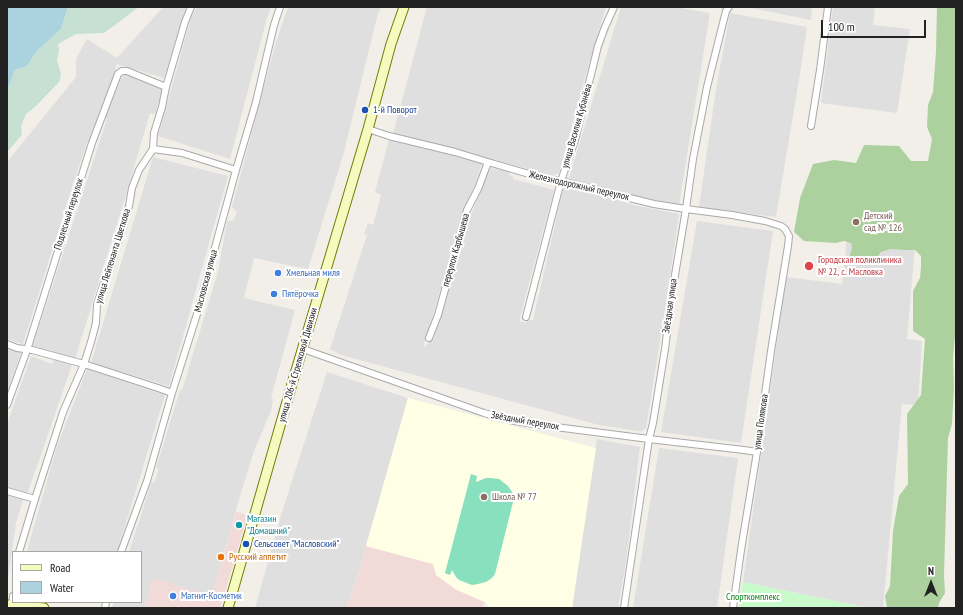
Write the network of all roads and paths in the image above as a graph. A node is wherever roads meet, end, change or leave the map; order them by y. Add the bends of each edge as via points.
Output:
1 (191, 7) edge
2 (280, 7) edge
3 (404, 7) edge
4 (614, 7) edge
5 (729, 7) edge
6 (828, 7) edge
7 (166, 87) junction
8 (811, 126) dead end
9 (368, 129) junction
10 (153, 149) junction
11 (488, 162) junction
12 (236, 170) junction
13 (561, 181) junction
14 (686, 209) junction
15 (789, 236) joint
16 (526, 317) dead end
17 (429, 338) dead end
18 (7, 344) edge
19 (303, 348) junction
20 (27, 350) junction
21 (84, 364) junction
22 (172, 393) junction
23 (7, 404) edge
24 (649, 440) junction
25 (757, 452) junction
26 (7, 491) edge
27 (35, 499) junction
28 (19, 551) edge
29 (121, 551) edge
30 (16, 603) edge
31 (44, 608) edge
32 (228, 608) edge
33 (624, 608) edge
34 (733, 608) edge

1 - 7 street, улица Лейтенанта Цветкова
2 - 12 street, Масловская улица
3 - 9 main road, улица 206-й Стрелковой Дивизии
4 - 13 street, улица Василия Кубанёва via 598,46 575,140
5 - 14 street, Звёздная улица via 706,87
6 - 8 street
7 - 10 street, улица Лейтенанта Цветкова via 154,133
7 - 20 street, Подлесный переулок via 127,70 118,74 92,143
9 - 11 street, Железнодорожный переулок
9 - 19 main road, улица 206-й Стрелковой Дивизии
10 - 12 street via 182,153
10 - 21 street, улица Лейтенанта Цветкова via 139,170 132,188 129,206 97,305 96,323
11 - 13 street, Железнодорожный переулок
11 - 17 street, переулок Карбышева via 467,210 440,308
12 - 22 street, Масловская улица via 197,314
13 - 14 street, Железнодорожный переулок via 654,204
13 - 16 street, улица Василия Кубанёва
14 - 15 street, Железнодорожный переулок via 765,221 781,226
14 - 24 street, Звёздная улица
15 - 25 street, улица Полякова
18 - 20 street
19 - 24 street, Звёздный переулок via 509,420
19 - 32 main road, улица 206-й Стрелковой Дивизии
20 - 21 street
20 - 23 street, Подлесный переулок
21 - 22 street
21 - 27 street, улица Лейтенанта Цветкова via 63,412
22 - 29 street, Масловская улица via 147,481
24 - 25 street, Звёздный переулок
24 - 33 street, Звёздная улица
25 - 34 street, улица Полякова
26 - 27 street
27 - 28 street, улица Лейтенанта Цветкова
30 - 31 main road

